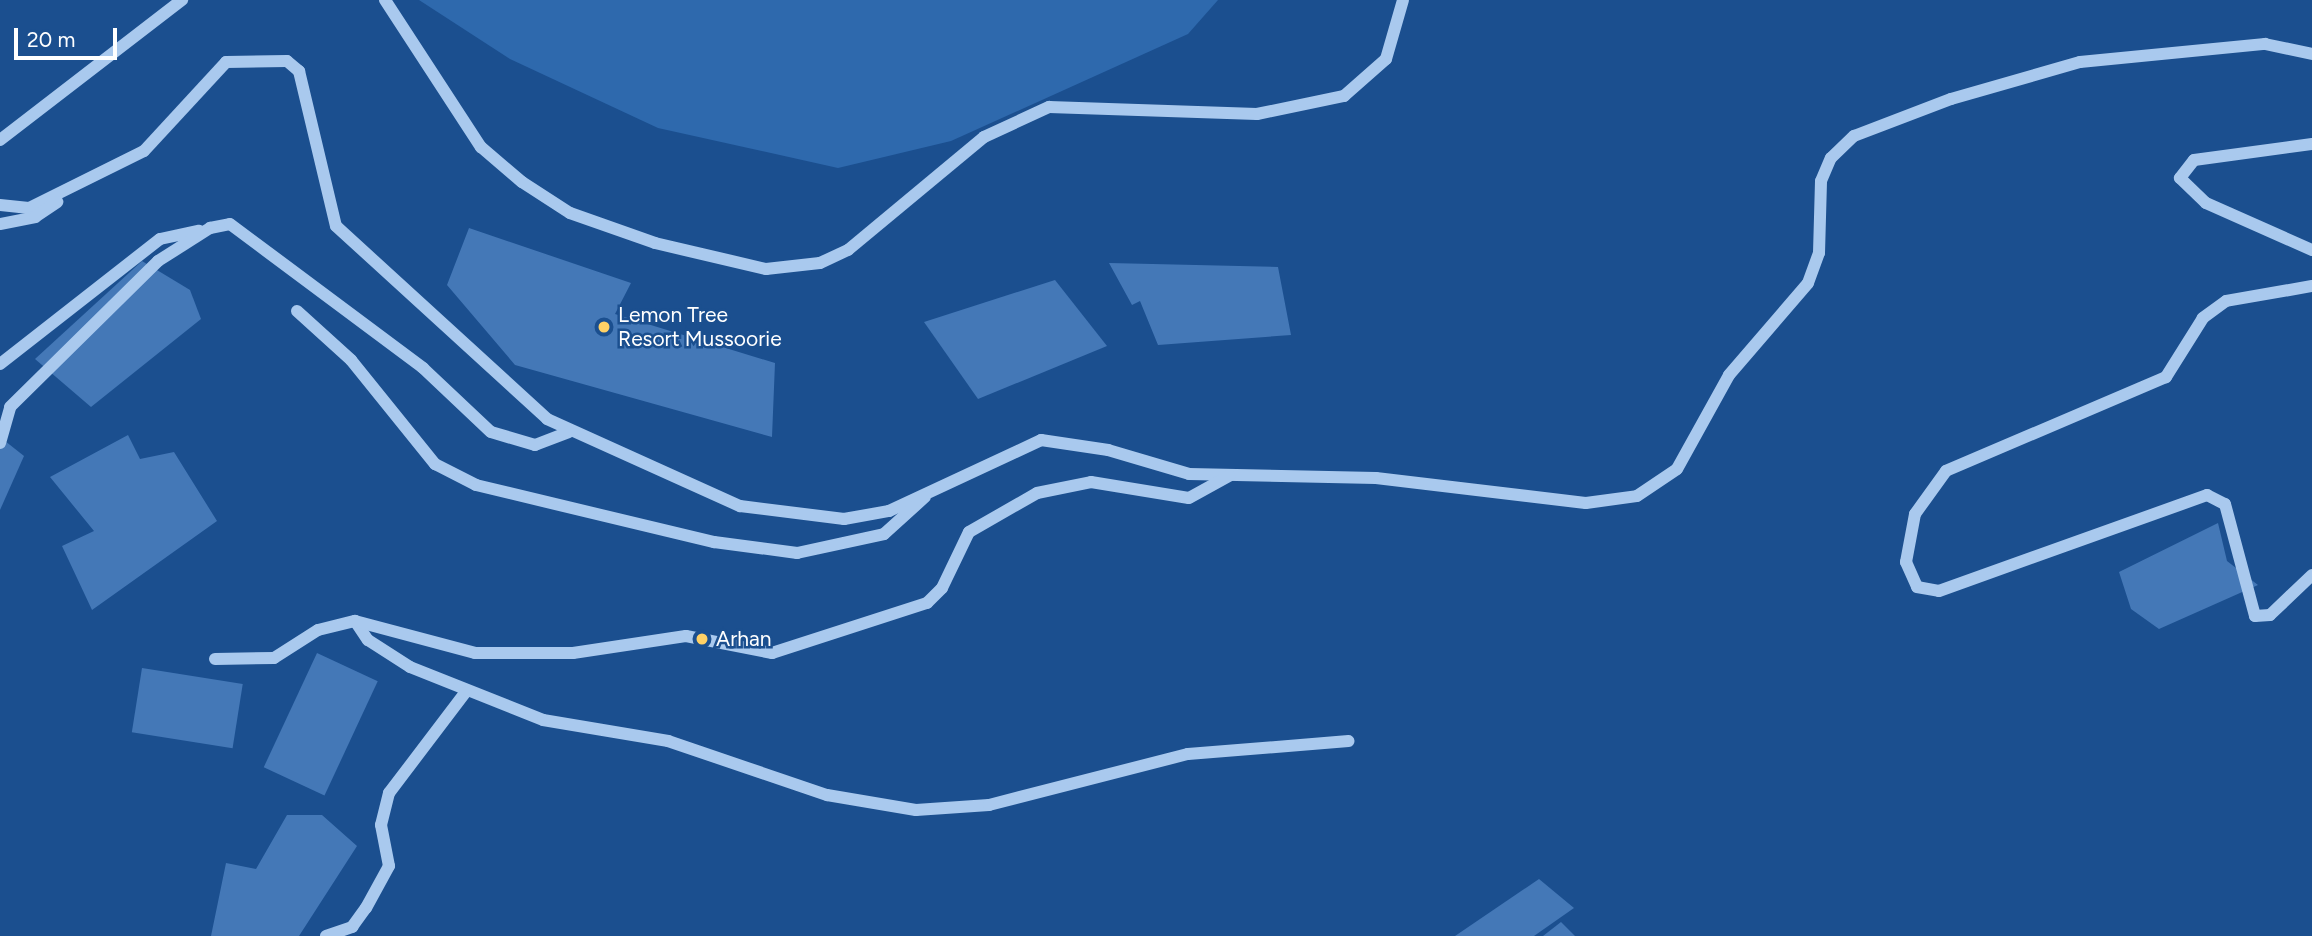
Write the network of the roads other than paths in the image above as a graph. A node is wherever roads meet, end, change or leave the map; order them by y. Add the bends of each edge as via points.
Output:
1 (182, 0) edge
2 (385, 0) edge
3 (1403, 0) edge
4 (2312, 54) edge
5 (0, 140) edge
6 (2312, 144) edge
7 (80, 184) junction
8 (0, 205) edge
9 (0, 225) edge
10 (210, 228) junction
11 (2312, 250) edge
12 (2312, 286) edge
13 (297, 311) dead end
14 (0, 364) edge
15 (569, 432) junction
16 (0, 443) edge
17 (1229, 476) junction
18 (930, 492) junction
19 (2312, 575) edge
20 (355, 621) junction
21 (215, 659) dead end
22 (465, 692) junction
23 (1348, 741) dead end
24 (326, 936) edge

1 - 5 street
2 - 3 street via 481,147 522,182 570,213 654,243 766,268 820,262 848,250 984,136 1049,107 1257,114 1344,96 1386,59
4 - 17 street via 2264,44 2080,62 1951,99 1854,136 1830,158 1821,181 1819,253 1808,283 1729,375 1677,469 1637,496 1586,503 1376,478
6 - 11 street via 2194,160 2180,178 2206,204
7 - 8 street via 29,208
7 - 9 street via 35,217
7 - 15 street via 144,151 226,62 287,61 299,71 336,226 527,402
10 - 14 street via 160,239
10 - 15 street via 230,225 252,236 423,368 491,432 535,445
10 - 16 street via 158,261 10,407
12 - 19 street via 2226,301 2203,318 2166,377 1946,471 1915,514 1906,562 1917,587 1939,591 2207,495 2225,504 2250,612 2270,615
13 - 18 street via 351,360 435,464 476,485 714,542 797,553 884,534
15 - 18 street via 740,506 794,517 844,519 889,511
17 - 18 street via 1189,474 1108,450 1041,440
17 - 20 street via 1189,498 1101,482 1037,493 969,532 942,588 928,603 772,653 686,636 573,653 475,653
20 - 21 street via 318,630 274,658
20 - 22 street via 380,650
22 - 23 street via 583,730 700,749 827,795 916,810 989,805 1188,754
22 - 24 street via 389,793 381,825 389,866 366,908 352,927

